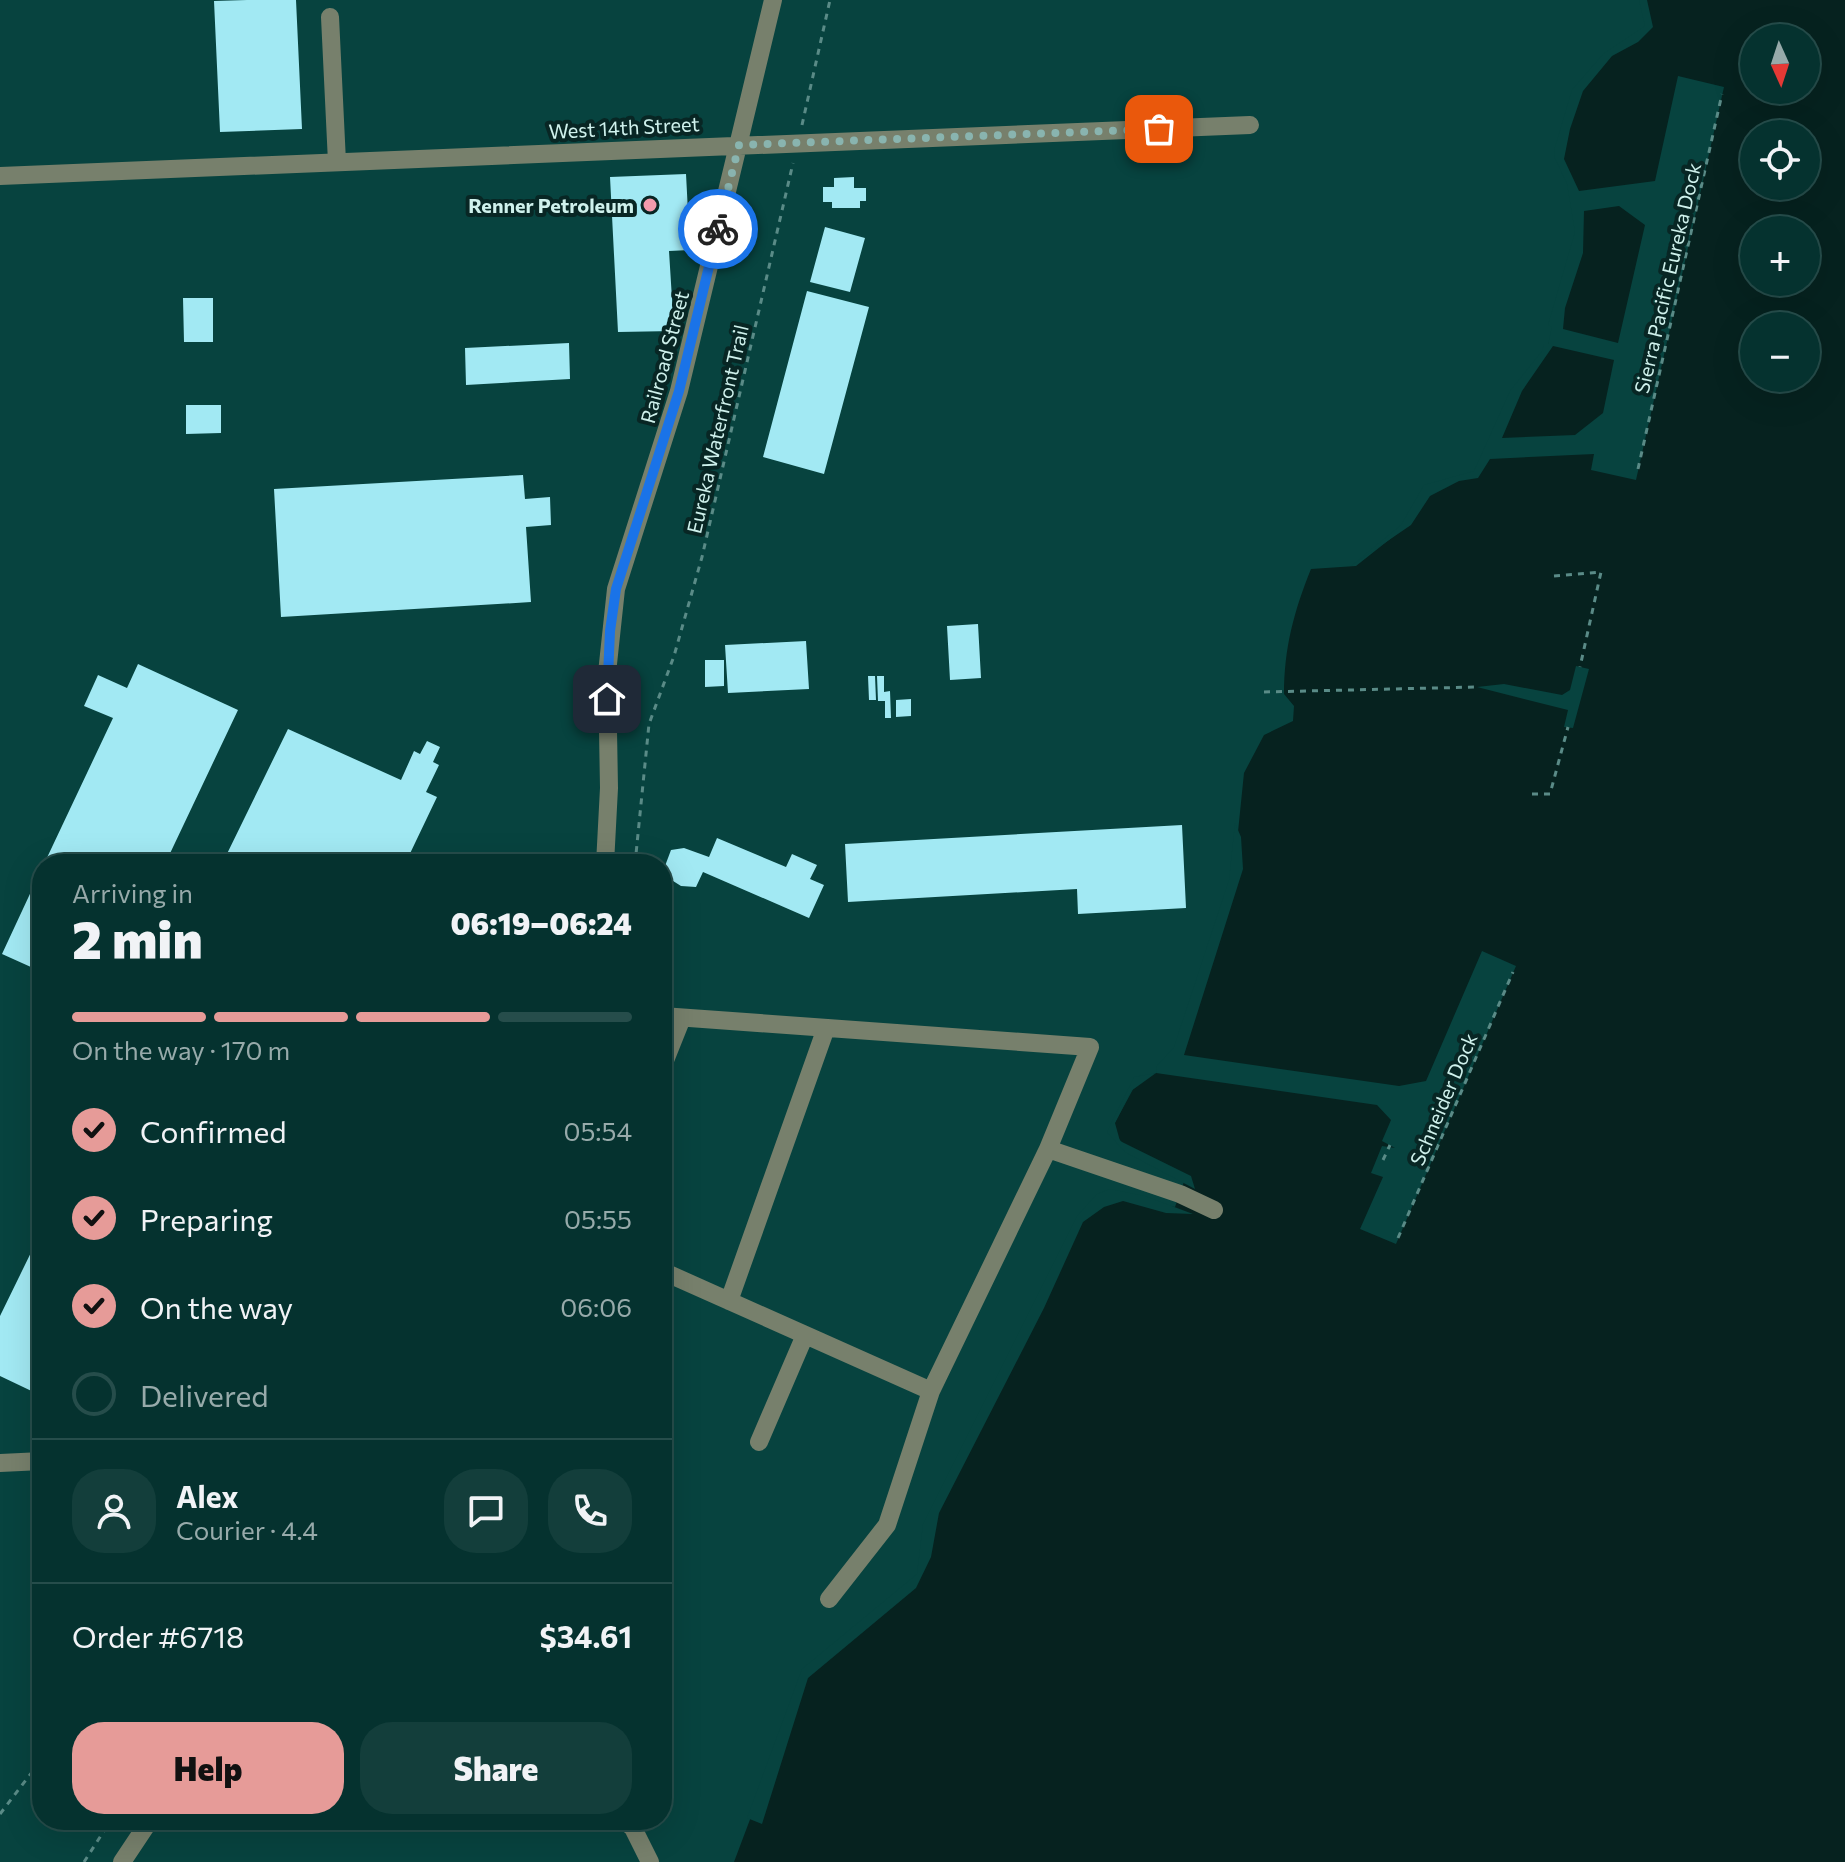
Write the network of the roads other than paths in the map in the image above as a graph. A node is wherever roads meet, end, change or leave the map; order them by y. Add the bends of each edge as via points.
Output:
1 (773, 0) edge
2 (330, 17) dead end
3 (1250, 125) dead end
4 (739, 145) junction
5 (337, 162) junction
6 (0, 176) edge
7 (606, 854) edge
8 (672, 1017) edge
9 (682, 1018) junction
10 (826, 1028) junction
11 (672, 1043) edge
12 (1048, 1149) junction
13 (1214, 1210) dead end
14 (672, 1275) edge
15 (729, 1301) junction
16 (805, 1335) junction
17 (931, 1391) junction
18 (759, 1442) dead end
19 (32, 1461) edge
20 (0, 1463) edge
21 (829, 1599) dead end
22 (143, 1830) edge
23 (634, 1830) edge
24 (122, 1862) edge
25 (650, 1862) edge

1 - 4 street, Railroad Street
2 - 5 street
3 - 4 street, West 14th Street
4 - 5 street, West 14th Street
4 - 7 street, Railroad Street via 679,391 616,589 607,673
5 - 6 street, West 14th Street
8 - 9 street
9 - 10 street
9 - 11 street
10 - 12 street via 1090,1047
10 - 15 street
12 - 13 street
12 - 17 street
14 - 15 street
15 - 16 street
16 - 17 street
16 - 18 street
17 - 21 street via 887,1525
19 - 20 street
22 - 24 street
23 - 25 street

